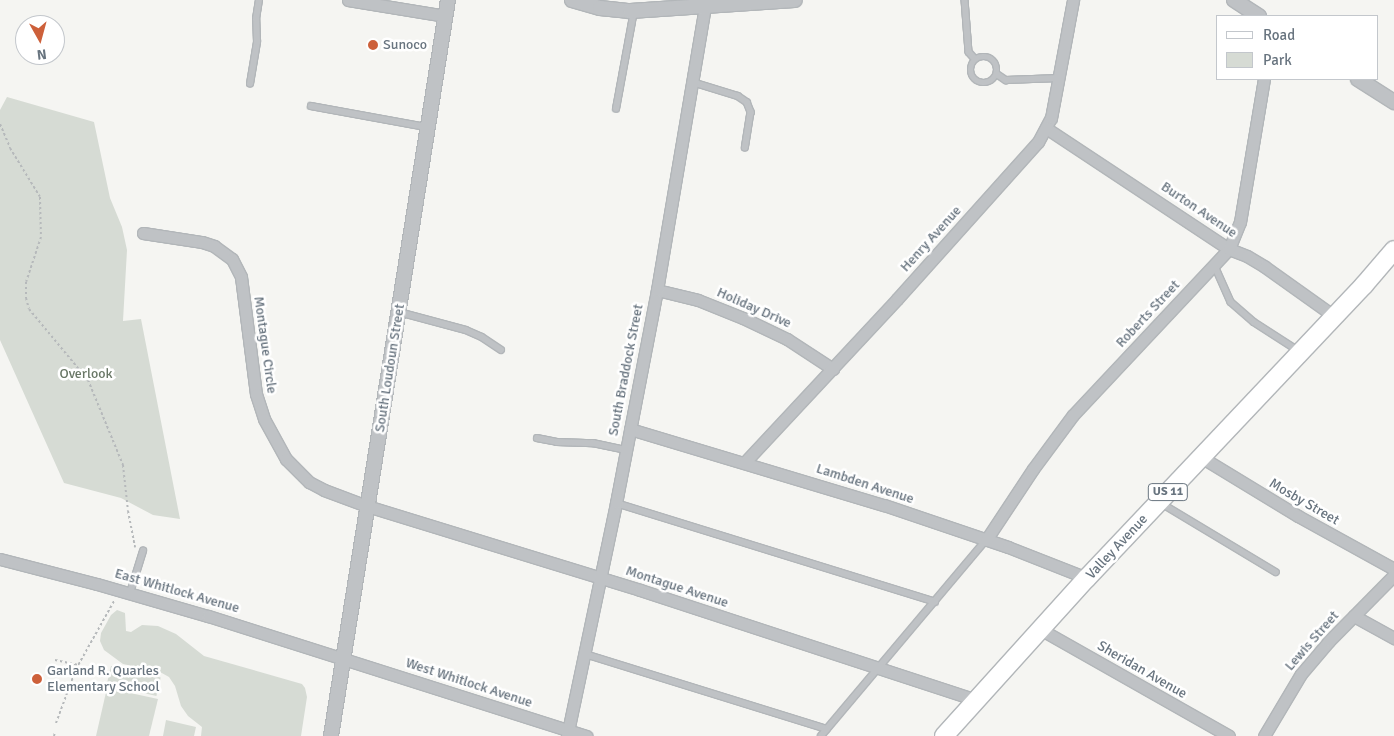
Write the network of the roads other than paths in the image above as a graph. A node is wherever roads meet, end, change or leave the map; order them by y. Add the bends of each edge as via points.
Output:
1 (259, 0) edge
2 (348, 0) edge
3 (448, 0) edge
4 (572, 0) edge
5 (796, 0) edge
6 (965, 0) edge
7 (1073, 0) edge
8 (1234, 0) edge
9 (361, 1) edge
10 (705, 7) junction
11 (626, 9) junction
12 (1257, 15) edge
13 (446, 16) junction
14 (975, 60) junction
15 (997, 74) junction
16 (1059, 78) junction
17 (1264, 80) edge
18 (1360, 80) edge
19 (692, 82) junction
20 (250, 84) dead end
21 (1394, 102) edge
22 (311, 106) dead end
23 (616, 109) dead end
24 (429, 127) junction
25 (1046, 128) junction
26 (745, 148) dead end
27 (143, 233) dead end
28 (1229, 249) junction
29 (1394, 250) edge
30 (1214, 266) junction
31 (657, 290) junction
32 (399, 312) junction
33 (1334, 316) junction
34 (501, 350) dead end
35 (1300, 352) junction
36 (833, 369) junction
37 (630, 428) junction
38 (537, 438) dead end
39 (626, 450) junction
40 (1201, 457) junction
41 (745, 462) junction
42 (1159, 502) junction
43 (616, 503) junction
44 (367, 506) junction
45 (986, 540) junction
46 (143, 552) dead end
47 (0, 559) edge
48 (1394, 569) edge
49 (1276, 572) dead end
50 (1394, 575) edge
51 (601, 578) junction
52 (1087, 578) junction
53 (130, 593) junction
54 (935, 602) junction
55 (1354, 616) junction
56 (1040, 629) junction
57 (1394, 638) edge
58 (585, 654) junction
59 (343, 660) junction
60 (879, 667) junction
61 (976, 700) junction
62 (827, 729) junction
63 (567, 733) edge
64 (332, 736) edge
65 (586, 736) edge
66 (821, 736) edge
67 (944, 736) edge
68 (1229, 736) edge
69 (1264, 736) edge

1 - 20 lane
2 - 9 street
3 - 13 street, South Loudoun Street
4 - 11 street via 600,8
5 - 10 street
6 - 14 lane via 969,52
7 - 16 street, Henry Avenue
8 - 12 street
9 - 13 street
10 - 11 street
10 - 19 street, South Braddock Street
11 - 23 lane
13 - 24 street, South Loudoun Street
14 - 15 lane via 981,56 989,57 998,67
14 - 15 lane via 971,65 974,79 980,83 993,80
15 - 16 lane via 1006,80
16 - 25 street, Henry Avenue
17 - 28 street, Roberts Street via 1240,222
18 - 21 street
19 - 26 lane via 738,96 747,102 751,112
19 - 31 street, South Braddock Street
22 - 24 lane
24 - 32 street, South Loudoun Street
25 - 28 street, Burton Avenue
25 - 36 street, Henry Avenue via 1032,150
27 - 44 street, Montague Circle via 202,242 232,259 240,277 256,394 273,438 286,459 310,482
28 - 30 street, Roberts Street
28 - 33 street, Burton Avenue via 1265,267
29 - 33 main road, Valley Avenue / US 11
30 - 35 lane via 1231,302 1254,322
30 - 45 street, Roberts Street via 1073,415 1037,462
31 - 36 street, Holiday Drive via 698,300 743,318 787,338
31 - 37 street, South Braddock Street
32 - 34 lane via 466,330
32 - 44 street, South Loudoun Street
33 - 35 main road, Valley Avenue / US 11
35 - 40 main road, Valley Avenue / US 11
36 - 41 street, Henry Avenue
37 - 39 street, South Braddock Street
37 - 41 street, Lambden Avenue
38 - 39 lane
39 - 43 street, South Braddock Street
40 - 42 main road, Valley Avenue / US 11
40 - 48 street, Mosby Street
41 - 45 street, Lambden Avenue
42 - 49 lane
42 - 52 main road, Valley Avenue / US 11
43 - 51 street, South Braddock Street
43 - 54 lane
44 - 51 street, Montague Avenue
44 - 59 street, South Loudoun Street
45 - 52 street, Lambden Avenue
45 - 54 lane
46 - 53 lane
47 - 53 street, East Whitlock Avenue
50 - 55 street, Lewis Street
51 - 58 street, South Braddock Street
51 - 60 street, Montague Avenue
52 - 56 main road, Valley Avenue / US 11
53 - 59 street, East Whitlock Avenue
54 - 60 lane
55 - 57 street
55 - 69 street, Lewis Street via 1301,674
56 - 61 main road, Valley Avenue / US 11
56 - 68 street, Sheridan Avenue
58 - 62 lane
58 - 63 street, South Braddock Street
59 - 63 street, West Whitlock Avenue
59 - 64 street, South Loudoun Street
60 - 61 street, Montague Avenue
60 - 62 lane
61 - 67 main road, Valley Avenue / US 11
62 - 66 lane
63 - 65 street, West Whitlock Avenue

